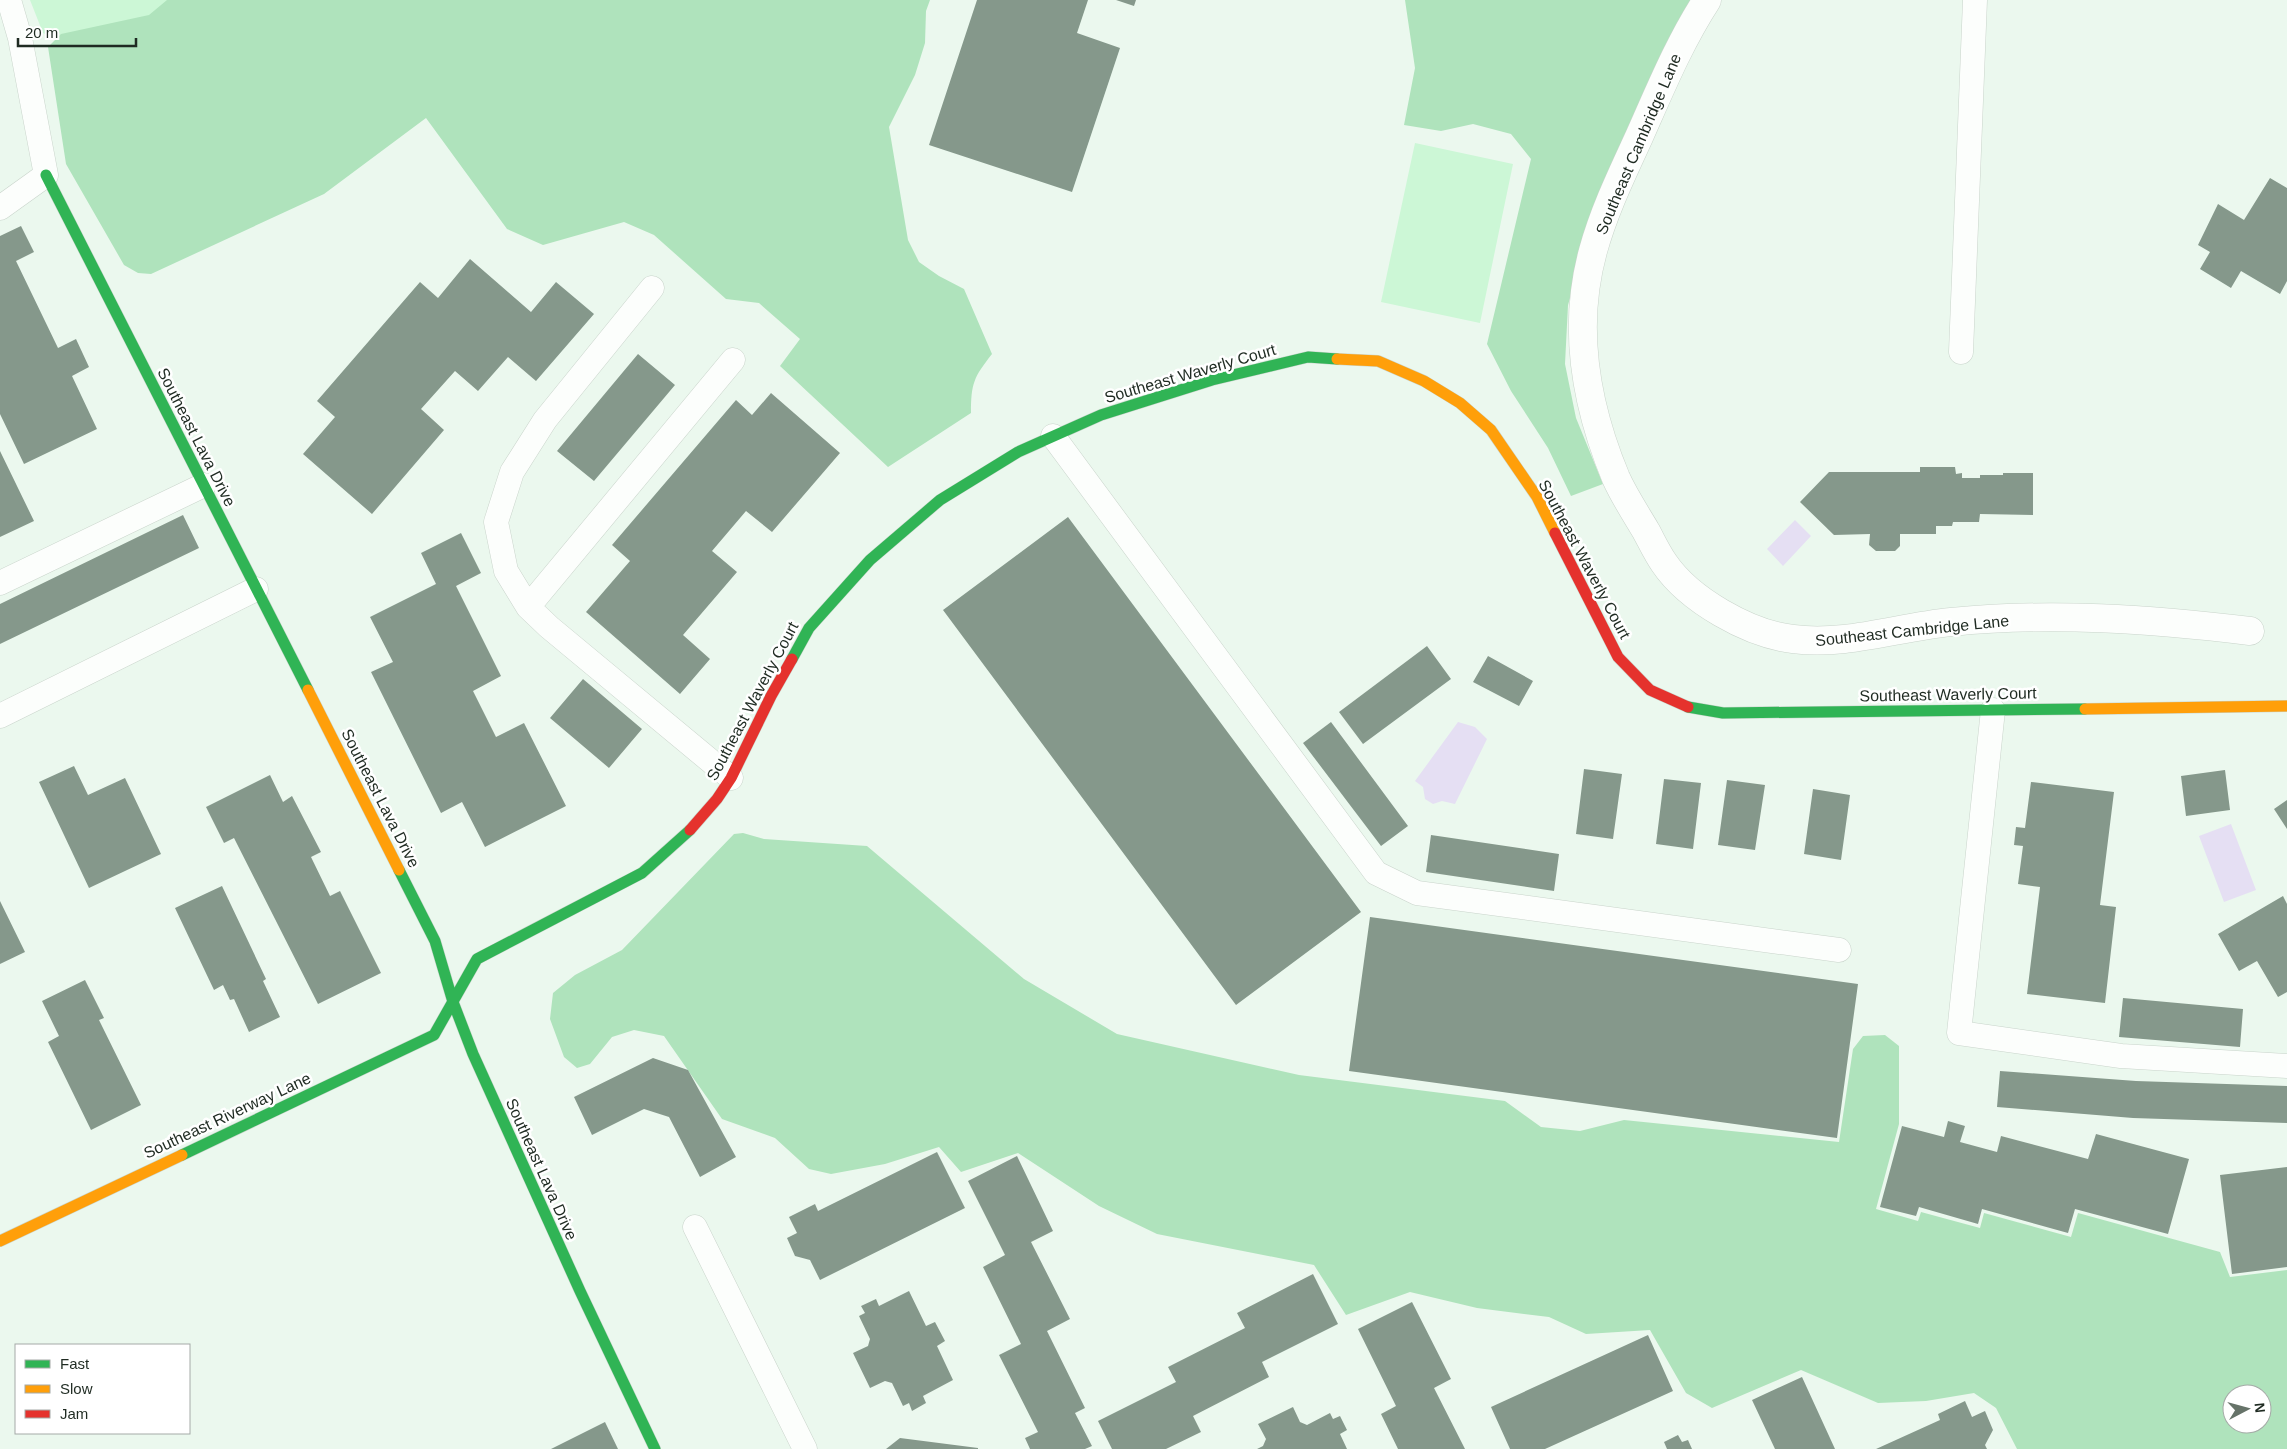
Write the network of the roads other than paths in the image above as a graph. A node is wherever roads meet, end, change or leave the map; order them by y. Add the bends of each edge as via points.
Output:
1 (9, 0) edge
2 (1707, 0) edge
3 (1975, 0) edge
4 (46, 175) junction
5 (0, 208) edge
6 (652, 288) dead end
7 (1961, 352) dead end
8 (733, 360) dead end
9 (1053, 436) junction
10 (204, 485) junction
11 (0, 583) edge
12 (256, 589) junction
13 (528, 607) junction
14 (2250, 631) dead end
15 (2287, 706) edge
16 (1993, 710) junction
17 (0, 716) edge
18 (731, 778) junction
19 (1839, 950) dead end
20 (453, 1002) junction
21 (2287, 1066) edge
22 (695, 1227) dead end
23 (0, 1241) edge
24 (655, 1449) edge
25 (805, 1449) edge

1 - 4 lane via 21,44
2 - 14 street, Southeast Cambridge Lane via 1685,35 1610,202 1593,252 1585,292 1585,374 1593,415 1617,481 1665,565 1706,605 1760,632 1792,639 1828,641 1950,622 2071,616 2170,621
3 - 7 lane
4 - 5 lane
4 - 10 street, Southeast Lava Drive
6 - 13 lane via 545,420 512,472 496,522 506,571
8 - 13 lane
9 - 16 street, Southeast Waverly Court via 1101,415 1194,385 1308,357 1378,361 1424,381 1460,403 1491,430 1536,497 1618,657 1650,690 1690,708 1724,713
9 - 18 street, Southeast Waverly Court via 1018,452 940,500 870,560 809,628
9 - 19 lane via 1376,873 1417,893
10 - 11 lane
10 - 12 street, Southeast Lava Drive
12 - 17 lane
12 - 20 street, Southeast Lava Drive via 435,940
13 - 18 lane
15 - 16 street, Southeast Waverly Court
16 - 21 lane via 1959,1033 2121,1056
18 - 20 street, Southeast Waverly Court via 684,838 642,872 477,959
20 - 23 street, Southeast Riverway Lane via 434,1035
20 - 24 street, Southeast Lava Drive via 537,1197
22 - 25 lane

